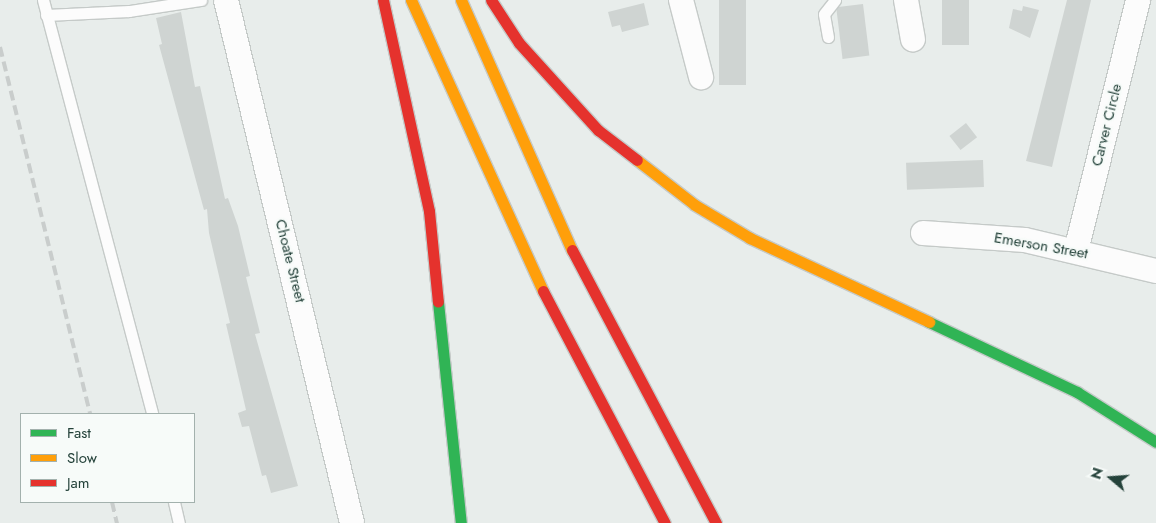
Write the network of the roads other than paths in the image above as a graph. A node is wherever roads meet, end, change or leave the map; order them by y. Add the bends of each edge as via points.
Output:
1 (43, 0) edge
2 (201, 0) edge
3 (226, 0) edge
4 (383, 0) edge
5 (411, 0) edge
6 (461, 0) edge
7 (491, 0) edge
8 (680, 0) edge
9 (835, 0) edge
10 (906, 0) edge
11 (1138, 0) edge
12 (46, 15) junction
13 (828, 36) dead end
14 (913, 39) dead end
15 (701, 77) dead end
16 (923, 234) dead end
17 (1076, 251) junction
18 (1156, 271) edge
19 (152, 413) edge
20 (1156, 442) edge
21 (174, 503) edge
22 (179, 523) edge
23 (352, 523) edge
24 (462, 523) edge
25 (665, 523) edge
26 (716, 523) edge

1 - 12 lane
2 - 12 lane via 129,11
3 - 23 street, Choate Street
4 - 24 highway via 429,211
5 - 25 highway via 560,330
6 - 26 highway via 569,244
7 - 20 highway via 525,50 598,130 696,205 750,238 1109,410
8 - 15 street
9 - 13 lane via 824,14
10 - 14 street
11 - 17 street, Carver Circle
12 - 19 lane
16 - 17 street, Emerson Street via 1026,240
17 - 18 street, Emerson Street
21 - 22 lane

